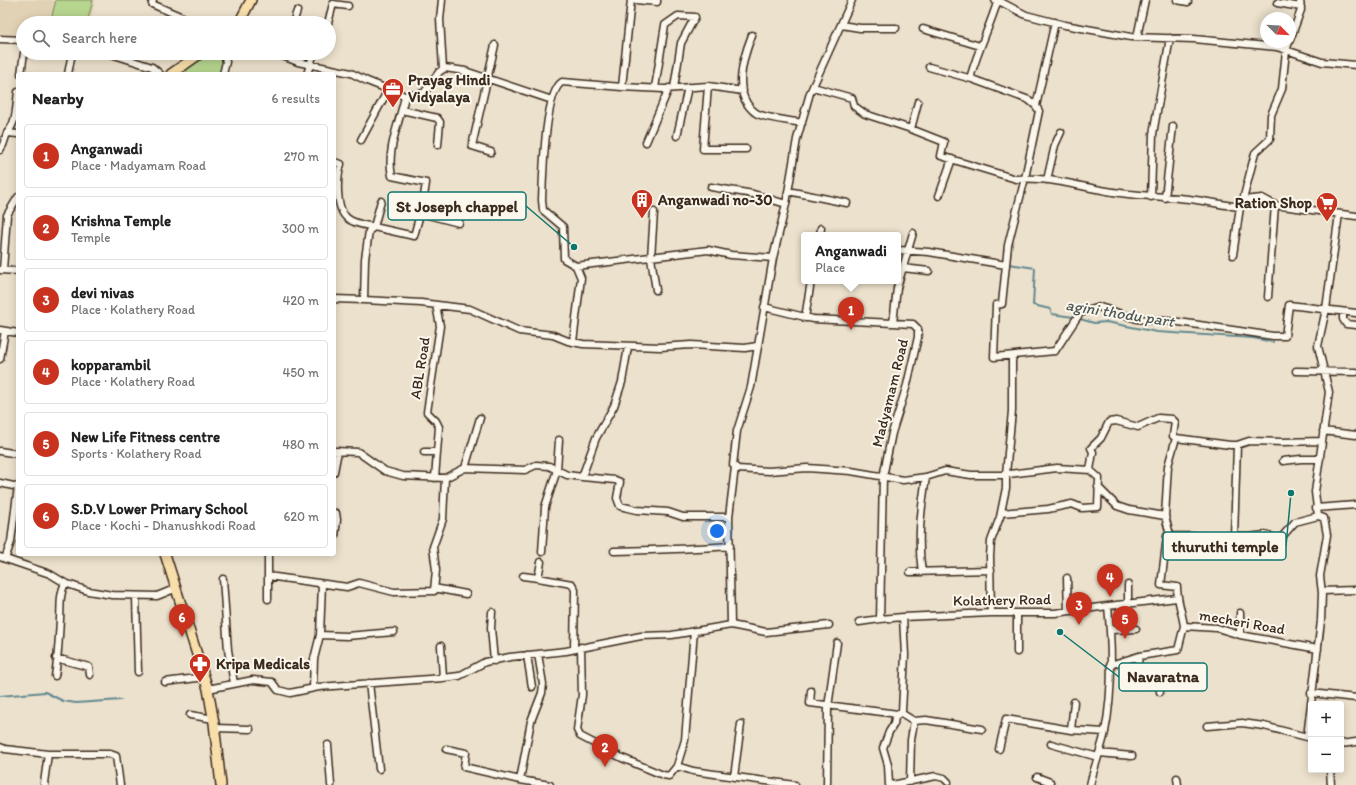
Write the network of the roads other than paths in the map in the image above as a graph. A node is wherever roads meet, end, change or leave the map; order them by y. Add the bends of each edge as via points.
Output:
1 (154, 0) edge
2 (251, 0) edge
3 (442, 0) edge
4 (631, 0) edge
5 (636, 0) edge
6 (657, 0) edge
7 (852, 0) edge
8 (996, 0) edge
9 (1145, 0) edge
10 (1177, 0) edge
11 (1300, 0) edge
12 (1006, 2) edge
13 (1188, 2) dead end
14 (1277, 3) dead end
15 (348, 6) dead end
16 (1300, 8) junction
17 (297, 11) dead end
18 (180, 16) edge
19 (243, 16) edge
20 (296, 16) edge
21 (330, 16) edge
22 (1296, 21) edge
23 (1054, 22) junction
24 (841, 25) junction
25 (896, 28) dead end
26 (923, 29) dead end
27 (752, 35) dead end
28 (1137, 37) junction
29 (1170, 38) junction
30 (0, 39) edge
31 (16, 40) edge
32 (495, 45) dead end
33 (980, 46) junction
34 (1287, 48) edge
35 (1286, 51) junction
36 (23, 60) edge
37 (71, 60) edge
38 (130, 60) edge
39 (194, 60) edge
40 (226, 60) edge
41 (298, 60) edge
42 (311, 60) edge
43 (310, 64) junction
44 (1356, 65) edge
45 (929, 67) dead end
46 (443, 69) junction
47 (182, 71) edge
48 (21, 72) edge
49 (68, 72) edge
50 (158, 72) edge
51 (224, 72) edge
52 (308, 72) edge
53 (488, 79) junction
54 (972, 79) junction
55 (708, 86) junction
56 (622, 87) junction
57 (688, 87) junction
58 (813, 87) junction
59 (655, 88) junction
60 (671, 88) junction
61 (388, 90) junction
62 (743, 91) junction
63 (405, 96) junction
64 (552, 100) junction
65 (918, 102) dead end
66 (16, 106) edge
67 (1036, 106) junction
68 (402, 110) junction
69 (802, 123) junction
70 (1173, 126) dead end
71 (911, 128) junction
72 (1061, 132) dead end
73 (7, 133) junction
74 (16, 134) edge
75 (678, 136) dead end
76 (361, 140) dead end
77 (646, 142) dead end
78 (438, 146) dead end
79 (746, 149) dead end
80 (0, 150) edge
81 (491, 152) dead end
82 (952, 159) junction
83 (336, 163) edge
84 (1025, 178) junction
85 (1047, 180) junction
86 (711, 187) dead end
87 (788, 191) junction
88 (940, 196) dead end
89 (1151, 197) junction
90 (1165, 198) junction
91 (16, 200) edge
92 (1243, 200) junction
93 (381, 202) dead end
94 (846, 203) dead end
95 (786, 204) junction
96 (1275, 205) junction
97 (1240, 207) junction
98 (459, 208) dead end
99 (654, 212) dead end
100 (420, 213) junction
101 (1339, 214) junction
102 (1356, 216) edge
103 (374, 227) junction
104 (913, 233) dead end
105 (901, 250) edge
106 (908, 251) junction
107 (1233, 255) dead end
108 (651, 258) junction
109 (772, 258) junction
110 (1006, 265) junction
111 (576, 266) junction
112 (903, 268) junction
113 (2, 270) edge
114 (16, 271) edge
115 (929, 271) dead end
116 (901, 275) edge
117 (811, 284) edge
118 (898, 284) edge
119 (656, 290) dead end
120 (1268, 297) dead end
121 (336, 299) edge
122 (364, 300) junction
123 (436, 305) junction
124 (764, 307) junction
125 (1326, 309) junction
126 (1343, 312) junction
127 (1356, 313) edge
128 (805, 318) junction
129 (893, 323) junction
130 (1356, 325) edge
131 (2, 331) edge
132 (16, 333) edge
133 (572, 342) junction
134 (757, 346) junction
135 (628, 347) junction
136 (1012, 356) junction
137 (0, 359) edge
138 (1324, 370) junction
139 (1296, 371) dead end
140 (1356, 372) edge
141 (480, 418) dead end
142 (1323, 431) junction
143 (1356, 434) edge
144 (1176, 438) junction
145 (560, 440) dead end
146 (1321, 441) junction
147 (1237, 445) junction
148 (0, 451) edge
149 (336, 451) edge
150 (424, 452) dead end
151 (437, 452) junction
152 (16, 454) edge
153 (1320, 459) junction
154 (1283, 461) dead end
155 (735, 467) junction
156 (465, 468) junction
157 (557, 470) junction
158 (1090, 470) junction
159 (1006, 474) junction
160 (883, 477) junction
161 (926, 477) junction
162 (434, 478) junction
163 (445, 478) junction
164 (582, 478) junction
165 (0, 483) edge
166 (16, 487) edge
167 (1098, 487) junction
168 (16, 503) edge
169 (1356, 505) edge
170 (1316, 508) junction
171 (336, 513) edge
172 (1001, 513) junction
173 (1164, 516) junction
174 (1318, 516) junction
175 (729, 517) junction
176 (336, 528) edge
177 (1170, 535) junction
178 (1234, 537) junction
179 (730, 546) junction
180 (614, 551) dead end
181 (542, 552) dead end
182 (166, 556) edge
183 (268, 556) edge
184 (3, 558) edge
185 (541, 562) dead end
186 (991, 570) junction
187 (910, 572) dead end
188 (922, 572) junction
189 (268, 576) junction
190 (523, 576) dead end
191 (538, 578) junction
192 (1066, 578) dead end
193 (224, 579) dead end
194 (65, 582) junction
195 (322, 584) junction
196 (1128, 585) dead end
197 (177, 588) junction
198 (434, 588) junction
199 (1356, 590) edge
200 (1322, 591) junction
201 (466, 594) dead end
202 (136, 597) junction
203 (1177, 598) junction
204 (268, 599) dead end
205 (1128, 602) junction
206 (1108, 606) junction
207 (1068, 611) junction
208 (492, 612) dead end
209 (991, 613) junction
210 (1017, 613) junction
211 (1240, 613) dead end
212 (903, 617) junction
213 (880, 620) junction
214 (859, 622) dead end
215 (731, 625) junction
216 (829, 625) dead end
217 (1184, 626) junction
218 (1136, 629) dead end
219 (1110, 630) junction
220 (694, 631) junction
221 (394, 632) dead end
222 (320, 635) junction
223 (1240, 635) junction
224 (837, 643) dead end
225 (441, 646) dead end
226 (582, 647) junction
227 (574, 649) junction
228 (1318, 649) junction
229 (1017, 652) dead end
230 (538, 654) junction
231 (527, 655) junction
232 (1139, 656) junction
233 (56, 658) junction
234 (494, 661) junction
235 (1110, 665) junction
236 (138, 672) dead end
237 (90, 675) dead end
238 (55, 676) dead end
239 (205, 677) junction
240 (443, 678) junction
241 (165, 682) dead end
242 (234, 683) junction
243 (369, 684) junction
244 (532, 687) dead end
245 (313, 688) junction
246 (208, 689) junction
247 (810, 691) dead end
248 (1160, 692) dead end
249 (1312, 693) junction
250 (1356, 698) edge
251 (1074, 702) dead end
252 (828, 706) junction
253 (899, 713) junction
254 (190, 715) dead end
255 (914, 721) junction
256 (214, 723) junction
257 (741, 724) dead end
258 (1207, 726) dead end
259 (250, 729) dead end
260 (982, 729) dead end
261 (1071, 730) junction
262 (1105, 732) junction
263 (1309, 737) edge
264 (1308, 738) edge
265 (1356, 742) edge
266 (1051, 744) dead end
267 (1344, 744) edge
268 (328, 745) dead end
269 (0, 747) edge
270 (446, 749) dead end
271 (999, 750) dead end
272 (48, 754) junction
273 (1098, 755) junction
274 (1132, 756) dead end
275 (677, 766) junction
276 (379, 769) dead end
277 (1330, 773) edge
278 (734, 777) junction
279 (1037, 777) dead end
280 (1177, 778) dead end
281 (520, 780) junction
282 (910, 782) junction
283 (948, 782) dead end
284 (45, 785) edge
285 (120, 785) edge
286 (220, 785) edge
287 (331, 785) edge
288 (550, 785) edge
289 (795, 785) edge
290 (828, 785) edge
291 (891, 785) edge
292 (1049, 785) edge
293 (1090, 785) edge
294 (1178, 785) edge
295 (1331, 785) edge

1 - 18 street via 152,4
2 - 19 highway
3 - 46 street via 440,18
4 - 56 street
5 - 6 street
7 - 24 street
8 - 12 street
8 - 33 street
9 - 28 street
10 - 13 street
11 - 16 street
12 - 23 street via 1026,15
14 - 16 street
15 - 21 street via 334,4
16 - 22 street
17 - 20 street
23 - 28 street
23 - 67 street
24 - 25 street
24 - 58 street
26 - 33 street
27 - 62 street via 743,58
28 - 29 street
29 - 35 street via 1194,38
29 - 89 street via 1153,134
30 - 31 street
32 - 53 street
33 - 54 street
34 - 35 street
35 - 44 street via 1322,62
35 - 92 street via 1282,89 1271,115 1270,139 1255,153
36 - 48 street
37 - 49 street
38 - 50 street via 152,67
39 - 47 highway
40 - 51 street
41 - 43 street
42 - 43 street
43 - 52 street
43 - 61 street via 351,73
45 - 54 street
46 - 53 street via 465,70
46 - 63 street via 424,93
53 - 64 street
53 - 81 street via 472,146
54 - 67 street via 1029,100
55 - 57 street
55 - 62 street
55 - 79 street via 703,148
56 - 59 street
56 - 64 street via 562,82 558,85
57 - 60 street
57 - 75 street
58 - 69 street
58 - 71 street via 852,98 854,106 865,114
59 - 60 street
59 - 60 street via 665,25 678,16 696,17 681,43
60 - 77 street
61 - 63 street
61 - 76 street
62 - 69 street via 748,105 757,114
63 - 68 street
64 - 111 street via 544,140 543,210 563,227 564,259
65 - 71 street
66 - 73 street via 14,120
67 - 84 street via 1038,114
68 - 78 street via 437,118 440,122
68 - 100 street via 391,149 390,166 392,176 426,184
69 - 87 street
70 - 90 street
71 - 82 street via 944,142 942,156
72 - 85 street via 1055,145
73 - 74 street
73 - 80 street
82 - 84 street via 1016,179
82 - 88 street
83 - 103 street via 341,164 337,176 342,210 346,217 354,222
84 - 85 street
84 - 110 street
85 - 89 street
86 - 95 street via 753,194
87 - 94 street
87 - 95 street
89 - 90 street
90 - 97 street
91 - 113 street via 7,215
92 - 96 street via 1262,198
92 - 97 street
93 - 103 street
95 - 109 street
96 - 101 street
96 - 120 street
97 - 107 street
98 - 100 street via 459,223
99 - 108 street
100 - 103 street via 414,236
101 - 102 street
101 - 125 street
103 - 122 street via 369,231 365,259
104 - 106 street
105 - 106 street
106 - 110 street
106 - 112 street
108 - 109 street via 708,250 731,255
108 - 111 street
108 - 119 street
109 - 124 street
110 - 136 street via 1002,304 996,305 994,357
111 - 133 street via 581,278
112 - 115 street
112 - 116 street
113 - 114 street
117 - 128 street
118 - 129 street
121 - 122 street
122 - 123 street
123 - 133 street via 470,309 519,332 553,335
123 - 151 street, ABL Road via 440,326 427,412 439,427
124 - 128 street, Madyamam Road
124 - 134 street
125 - 126 street
125 - 136 street via 1289,305 1285,336 1279,336 1201,325 1136,320 1100,307 1080,314 1055,351
125 - 138 street via 1318,346
126 - 127 street
126 - 130 street via 1346,324
128 - 129 street, Madyamam Road
129 - 160 street, Madyamam Road via 916,325 918,337
131 - 132 street
131 - 137 street
133 - 135 street
134 - 135 street
134 - 155 street via 751,387 737,431 733,462
135 - 164 street via 622,382 614,406 596,438
136 - 159 street via 1012,411
138 - 139 street
138 - 140 street
138 - 142 street via 1329,392
141 - 156 street
142 - 143 street
142 - 146 street
144 - 147 street
144 - 158 street via 1173,436 1175,422 1172,419 1158,418 1138,426 1109,422 1101,438 1091,448 1093,452
144 - 173 street via 1168,466
145 - 157 street
146 - 147 street via 1249,441
146 - 153 street
147 - 178 street
148 - 152 street
149 - 162 street via 358,452 385,471 403,476
150 - 151 street
151 - 162 street, ABL Road
153 - 154 street
153 - 170 street via 1315,492
155 - 160 street via 769,471 807,468 851,470
155 - 175 street
156 - 157 street via 525,470 536,464
156 - 163 street
157 - 164 street
157 - 181 street via 545,507
158 - 159 street via 1057,468
158 - 167 street via 1099,478
159 - 161 street via 945,471
159 - 172 street
160 - 161 street via 903,480
160 - 213 street
161 - 188 street via 919,526
162 - 163 street
163 - 198 street via 443,519 433,547 436,570
164 - 175 street via 620,482 617,498 620,506 668,512 683,517
165 - 166 street
167 - 172 street via 1098,507 1082,508 1072,504
167 - 173 street via 1117,506
168 - 184 street via 11,542
169 - 170 street
170 - 174 street
171 - 176 street
172 - 186 street via 991,541
173 - 177 street
174 - 178 street via 1295,522 1280,540 1265,536
174 - 200 street via 1324,518 1327,535 1321,563
175 - 179 street
177 - 178 street
177 - 203 street via 1167,536 1161,585 1177,587
179 - 180 street
179 - 215 street
182 - 197 highway
183 - 189 street
184 - 194 street via 50,574
185 - 191 street
186 - 188 street
186 - 209 street
187 - 188 street
189 - 195 street
189 - 204 street
190 - 191 street
191 - 227 street via 572,584
192 - 207 street
193 - 242 street via 228,650
194 - 202 street via 88,591
194 - 233 street via 59,604
195 - 198 street via 347,587 359,583 394,592 434,591
195 - 222 street
196 - 205 street
197 - 202 street via 157,596
197 - 239 highway
198 - 201 street
199 - 200 street
200 - 228 street
202 - 236 street
203 - 205 street, Kolathery Road
203 - 217 street
205 - 206 street, Kolathery Road
206 - 207 street, Kolathery Road
206 - 219 street
207 - 210 street, Kolathery Road
208 - 234 street
209 - 210 street, Kolathery Road
209 - 212 street, Kolathery Road
210 - 229 street
211 - 223 street
212 - 213 street, Kolathery Road
212 - 253 street via 904,692
213 - 214 street, Kolathery Road
215 - 216 street via 766,632
215 - 220 street
217 - 223 street, mecheri Road via 1217,628
217 - 232 street, mecheri Road via 1178,650
218 - 219 street
219 - 235 street
220 - 226 street via 641,636
220 - 275 street via 685,740
221 - 222 street via 346,636
222 - 245 street via 314,659
223 - 228 street, mecheri Road
224 - 252 street
225 - 240 street
226 - 227 street
226 - 275 street via 582,695 577,730 580,736 662,775 669,776
227 - 230 street
228 - 249 street
230 - 231 street
230 - 281 street via 542,693 531,721
231 - 234 street
231 - 244 street
232 - 235 street, mecheri Road
232 - 248 street via 1135,685 1160,684
233 - 237 street via 84,664 88,667
233 - 238 street
234 - 240 street via 485,662 459,676
235 - 262 street
239 - 241 street
239 - 246 highway
240 - 243 street
242 - 245 street via 253,680 272,682 278,690 290,693
242 - 246 street
243 - 245 street
243 - 276 street
246 - 256 highway
247 - 252 street via 810,703
249 - 250 street
249 - 263 street
251 - 261 street
252 - 253 street
252 - 290 street
253 - 255 street
253 - 291 street via 883,748
254 - 256 street
255 - 260 street via 926,720
255 - 282 street
256 - 259 street
256 - 286 highway
257 - 278 street
258 - 264 street via 1242,723
261 - 262 street
261 - 271 street via 1006,720
262 - 273 street
265 - 267 street
266 - 273 street
268 - 287 street
269 - 272 street
270 - 281 street via 466,753 464,767
272 - 284 street
272 - 285 street via 116,756
273 - 274 street
273 - 293 street
275 - 278 street
277 - 295 street
278 - 289 street
279 - 292 street via 1050,782
280 - 294 street
281 - 288 street
282 - 283 street via 936,776
282 - 291 street

